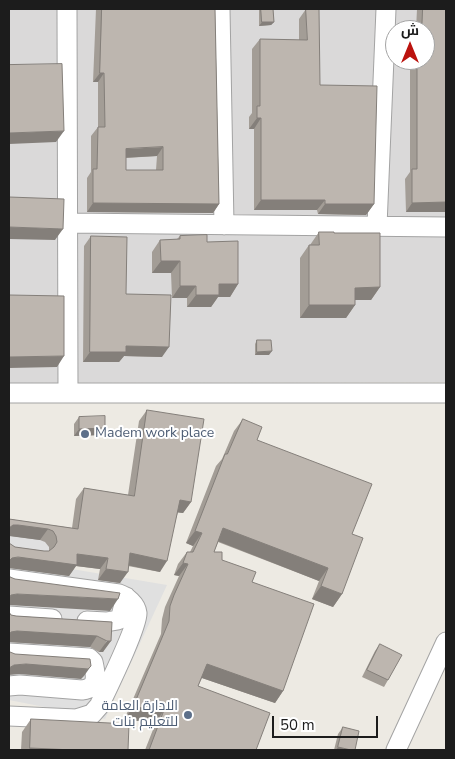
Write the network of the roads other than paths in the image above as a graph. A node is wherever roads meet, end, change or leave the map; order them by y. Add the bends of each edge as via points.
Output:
1 (67, 9) edge
2 (220, 9) edge
3 (386, 9) edge
4 (68, 223) junction
5 (224, 224) junction
6 (377, 226) junction
7 (446, 226) edge
8 (68, 392) junction
9 (9, 393) edge
10 (446, 393) edge
11 (9, 579) edge
12 (126, 597) junction
13 (9, 616) edge
14 (446, 642) edge
15 (9, 653) edge
16 (9, 686) edge
17 (9, 716) edge
18 (396, 750) edge

1 - 4 street
2 - 5 street
3 - 6 street
4 - 5 street
4 - 8 street
5 - 6 street
6 - 7 street
8 - 9 street
8 - 10 street
11 - 12 street via 110,592
12 - 13 street via 121,616 114,622
12 - 17 street via 137,615 99,706 92,714 76,720
14 - 18 street
15 - 16 street via 88,658 93,662 95,682 91,688 82,690

